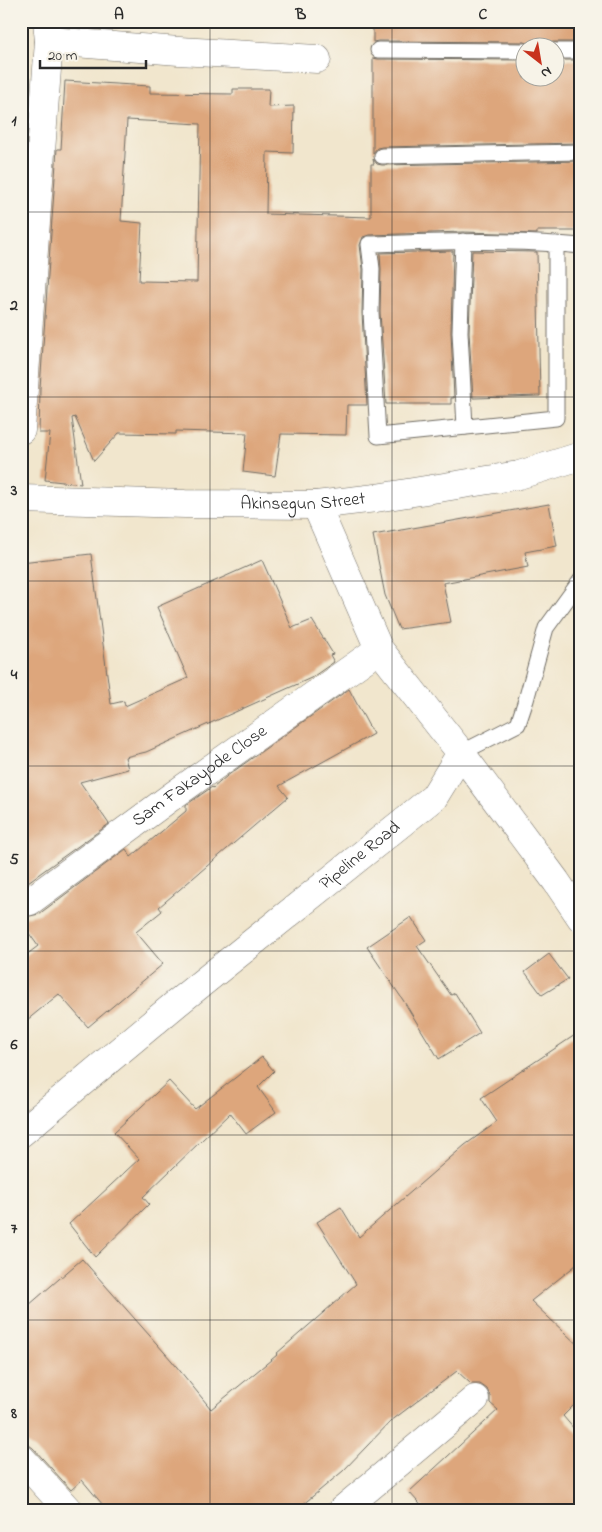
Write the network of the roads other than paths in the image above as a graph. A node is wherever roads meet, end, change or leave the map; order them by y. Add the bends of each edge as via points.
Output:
1 (48, 31) edge
2 (378, 50) dead end
3 (514, 51) edge
4 (564, 51) edge
5 (581, 51) edge
6 (317, 59) dead end
7 (581, 152) edge
8 (382, 156) dead end
9 (463, 241) junction
10 (556, 244) junction
11 (581, 246) edge
12 (465, 427) junction
13 (21, 430) edge
14 (581, 456) edge
15 (21, 499) edge
16 (316, 505) junction
17 (581, 580) edge
18 (379, 649) junction
19 (461, 753) junction
20 (21, 903) edge
21 (581, 918) edge
22 (21, 1133) edge
23 (475, 1399) dead end
24 (21, 1458) edge
25 (70, 1511) edge
26 (341, 1511) edge

1 - 6 street via 179,51
1 - 13 street
2 - 3 lane
4 - 5 lane
7 - 8 lane
9 - 10 lane
9 - 12 lane via 460,332
9 - 12 lane via 369,244 378,436
10 - 11 lane
10 - 12 lane via 556,418
14 - 16 street, Akinsegun Street via 519,475
15 - 16 street, Akinsegun Street
16 - 18 street
17 - 19 lane via 546,628 518,724
18 - 19 street
18 - 20 street, Sam Fakayode Close via 30,901
19 - 21 street
19 - 22 street, Pipeline Road via 434,798 177,1003
23 - 26 street
24 - 25 street

